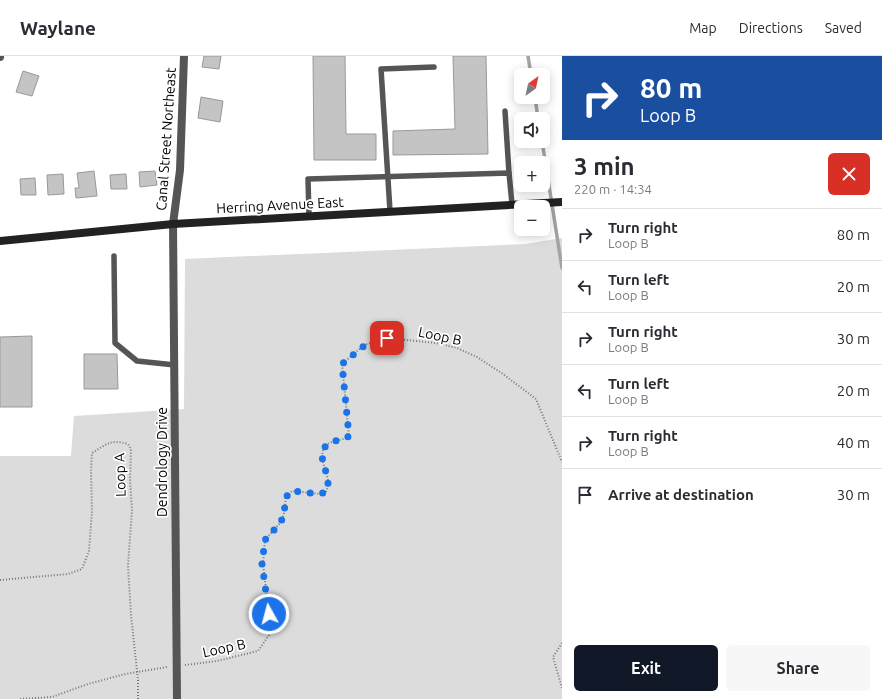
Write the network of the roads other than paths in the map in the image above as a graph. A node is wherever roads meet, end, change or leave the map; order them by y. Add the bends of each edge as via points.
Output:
1 (184, 56) edge
2 (434, 67) dead end
3 (505, 111) dead end
4 (509, 173) junction
5 (388, 177) junction
6 (562, 202) edge
7 (512, 204) junction
8 (390, 211) junction
9 (308, 216) junction
10 (173, 224) junction
11 (0, 241) edge
12 (114, 256) dead end
13 (175, 365) junction
14 (177, 699) edge

1 - 10 street, Canal Street Northeast via 180,170
2 - 5 lane via 381,69
3 - 4 lane
4 - 5 lane
4 - 7 lane
5 - 8 lane
5 - 9 lane via 308,179
6 - 7 main road, Herring Avenue East
7 - 8 main road, Herring Avenue East
8 - 9 main road, Herring Avenue East
9 - 10 main road, Herring Avenue East
10 - 11 main road, Herring Avenue East
10 - 13 street, Dendrology Drive
12 - 13 lane via 115,343 137,361
13 - 14 street, Dendrology Drive

